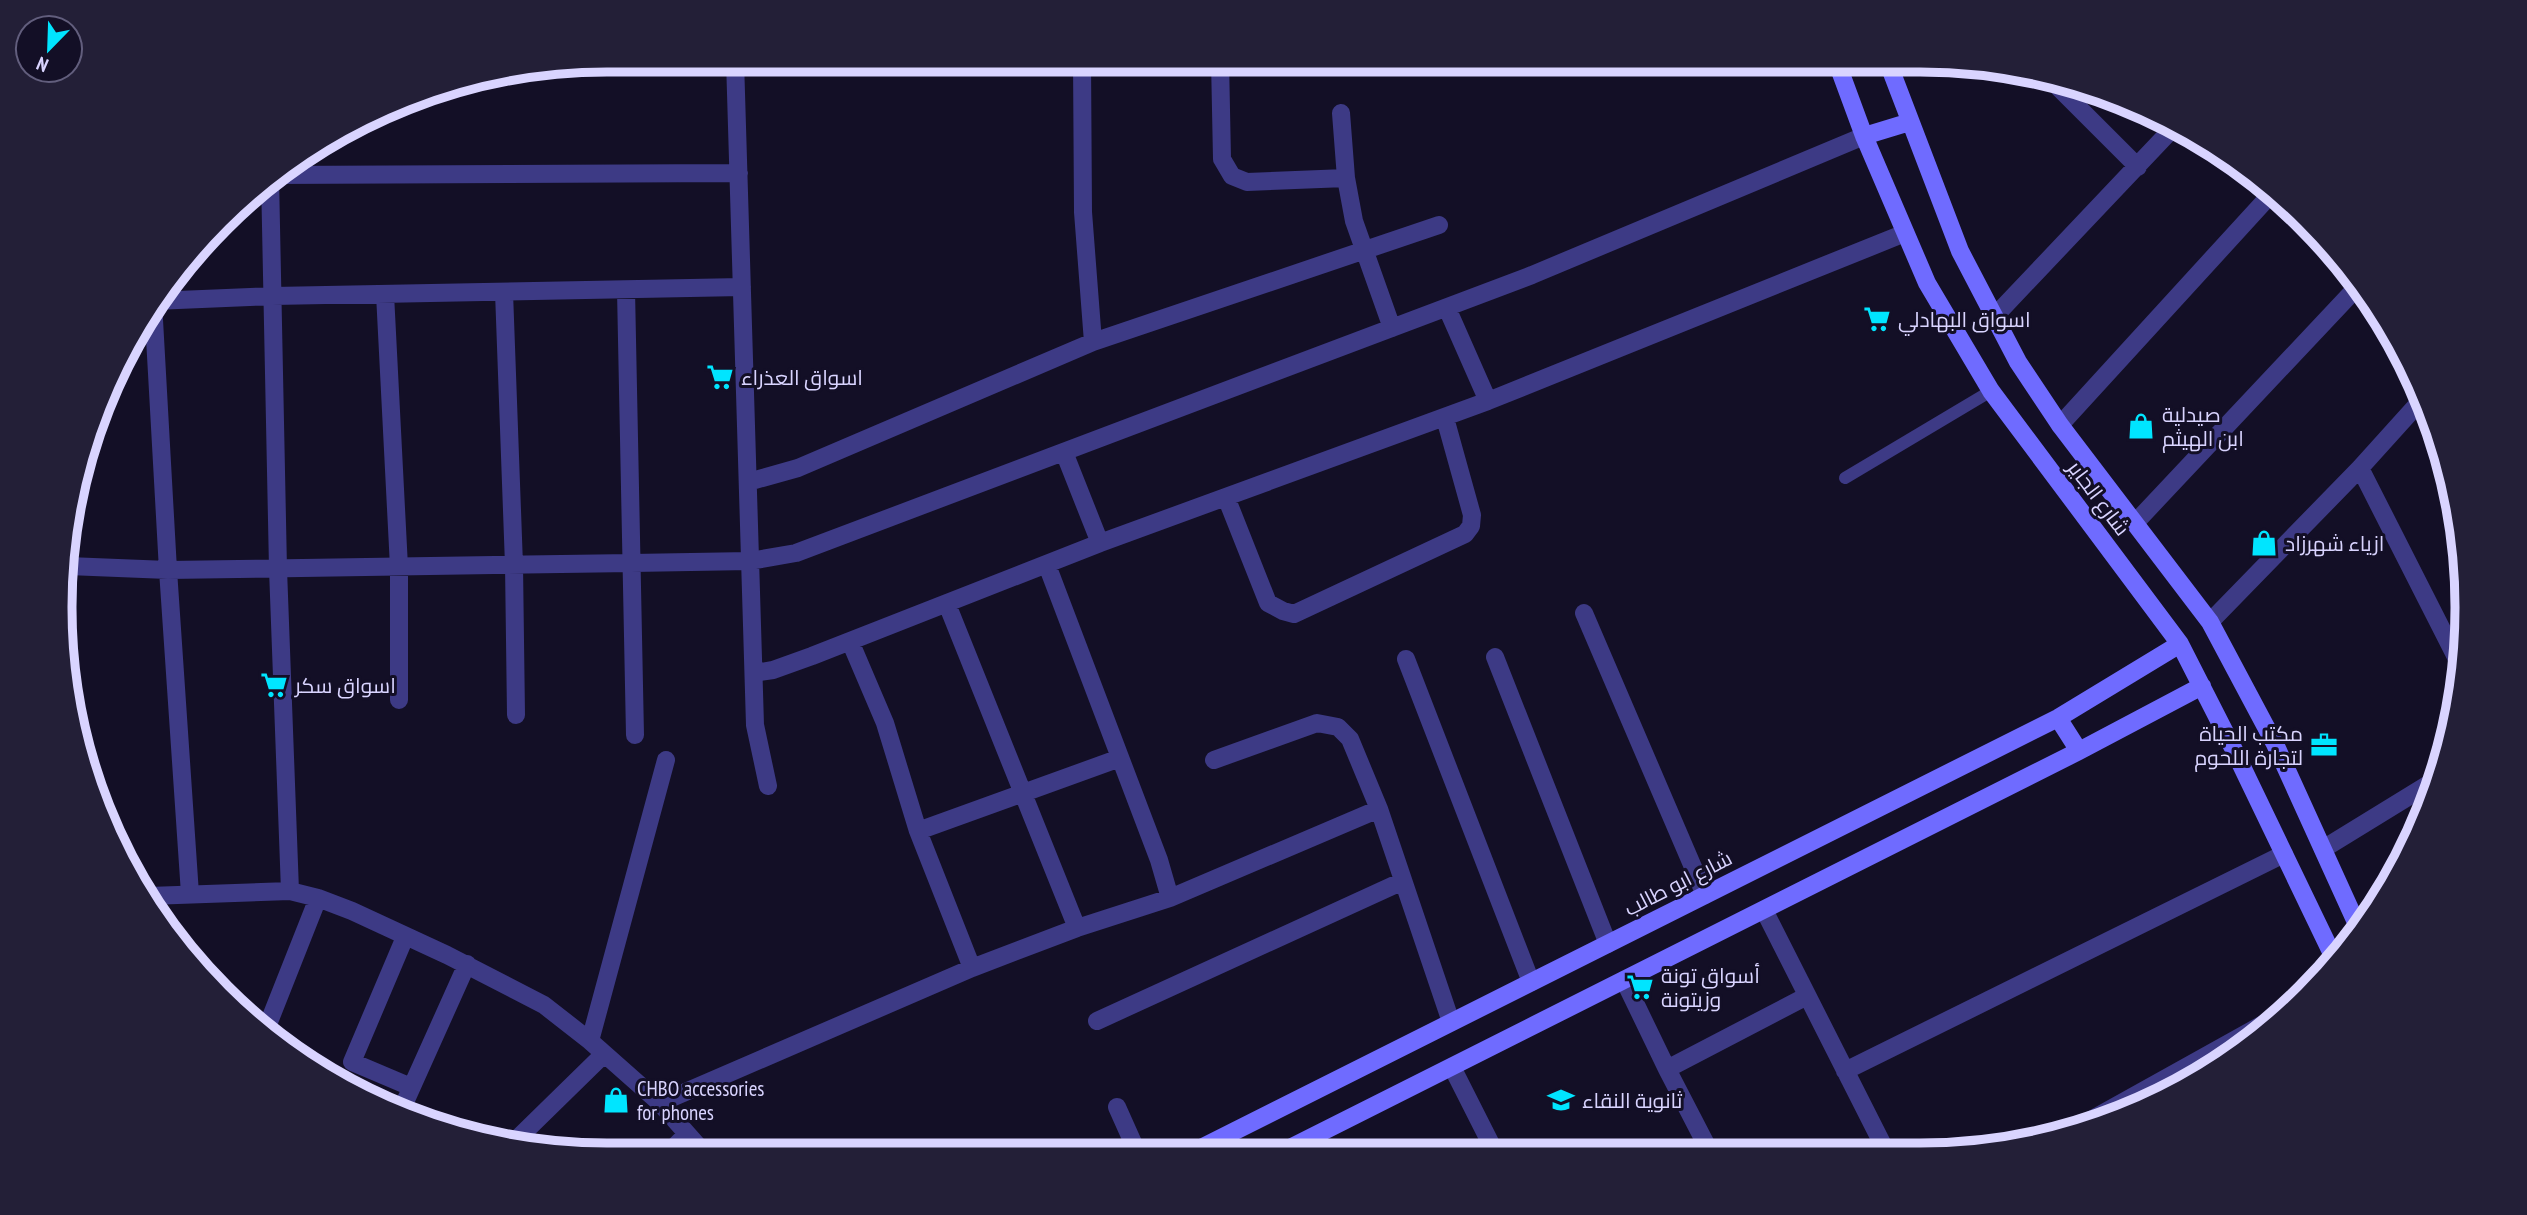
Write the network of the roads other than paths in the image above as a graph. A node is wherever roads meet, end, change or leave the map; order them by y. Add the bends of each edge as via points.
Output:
1 (735, 72) edge
2 (1082, 72) edge
3 (1220, 72) edge
4 (1840, 72) edge
5 (1891, 72) edge
6 (2062, 91) edge
7 (1341, 114) dead end
8 (1910, 122) junction
9 (2168, 134) edge
10 (1864, 135) junction
11 (2138, 167) junction
12 (739, 173) junction
13 (290, 176) edge
14 (1346, 178) junction
15 (271, 190) edge
16 (2266, 199) edge
17 (1439, 225) dead end
18 (1905, 233) junction
19 (1364, 249) junction
20 (742, 288) junction
21 (626, 289) junction
22 (504, 292) junction
23 (2353, 292) edge
24 (385, 294) junction
25 (273, 296) junction
26 (168, 301) edge
27 (1447, 308) junction
28 (1994, 317) junction
29 (154, 323) edge
30 (1392, 328) junction
31 (1093, 342) junction
32 (1991, 391) junction
33 (1488, 401) junction
34 (2416, 406) edge
35 (1445, 418) junction
36 (2060, 425) junction
37 (1064, 452) junction
38 (2360, 468) junction
39 (1845, 478) dead end
40 (748, 482) junction
41 (1226, 497) junction
42 (2135, 523) junction
43 (1100, 543) junction
44 (750, 561) junction
45 (632, 563) junction
46 (514, 565) junction
47 (1046, 565) junction
48 (74, 566) edge
49 (399, 567) junction
50 (278, 569) junction
51 (167, 570) junction
52 (947, 604) junction
53 (1584, 613) dead end
54 (2210, 622) junction
55 (850, 641) junction
56 (2180, 645) junction
57 (2453, 652) edge
58 (1495, 657) dead end
59 (1406, 659) dead end
60 (754, 673) junction
61 (2202, 686) junction
62 (399, 700) dead end
63 (516, 715) dead end
64 (2059, 718) junction
65 (635, 734) dead end
66 (2079, 751) junction
67 (1120, 758) junction
68 (666, 760) dead end
69 (1214, 760) dead end
70 (768, 786) dead end
71 (2424, 787) edge
72 (1023, 793) junction
73 (1379, 809) junction
74 (918, 831) junction
75 (2323, 849) junction
76 (2284, 854) junction
77 (1403, 881) junction
78 (290, 891) junction
79 (190, 894) junction
80 (1705, 895) junction
81 (156, 896) edge
82 (318, 898) junction
83 (1170, 898) junction
84 (1764, 910) junction
85 (2358, 916) edge
86 (1077, 928) junction
87 (405, 937) junction
88 (1608, 944) junction
89 (2331, 951) edge
90 (467, 964) junction
91 (972, 968) junction
92 (1624, 980) junction
93 (1531, 982) junction
94 (1807, 996) junction
95 (1097, 1021) dead end
96 (269, 1023) edge
97 (1451, 1023) junction
98 (590, 1041) junction
99 (604, 1054) junction
100 (1452, 1066) junction
101 (1667, 1069) junction
102 (1845, 1071) junction
103 (411, 1087) junction
104 (404, 1103) edge
105 (660, 1103) junction
106 (1116, 1107) dead end
107 (686, 1135) junction
108 (520, 1136) edge
109 (678, 1143) edge
110 (694, 1143) edge
111 (1133, 1143) edge
112 (1211, 1143) edge
113 (1300, 1143) edge
114 (1490, 1143) edge
115 (1705, 1143) edge
116 (1882, 1143) edge

1 - 12 street
2 - 31 street via 1083,212
3 - 14 street via 1222,159 1232,176 1247,182
4 - 10 street, شارع الجاير
5 - 8 street, شارع الجاير
6 - 11 street
7 - 14 street
8 - 10 street
8 - 28 street, شارع الجاير via 1960,251
9 - 11 street
10 - 18 street, شارع الجاير
10 - 27 street
11 - 28 street
12 - 13 street
12 - 20 street
14 - 19 street
15 - 25 street
16 - 36 street
17 - 19 street
18 - 32 street, شارع الجاير via 1927,283
18 - 33 street
19 - 30 street
19 - 31 street
20 - 21 street
20 - 40 street
21 - 22 street
21 - 45 street
22 - 24 street
22 - 46 street
23 - 42 street
24 - 25 street
24 - 49 street
25 - 26 street
25 - 50 street
27 - 30 street
27 - 33 street
28 - 36 street, شارع الجاير
29 - 51 street
30 - 37 street
31 - 40 street via 798,468
32 - 39 lane
32 - 56 street, شارع الجاير
33 - 35 street
34 - 38 street
35 - 41 street
35 - 41 street via 1472,515 1465,534 1294,614 1268,603
36 - 42 street, شارع الجاير
37 - 43 street
37 - 44 street via 796,553
38 - 54 street
38 - 57 street
40 - 44 street
41 - 43 street
42 - 54 street, شارع الجاير
43 - 47 street
44 - 45 street
44 - 60 street
45 - 46 street
45 - 65 street
46 - 49 street
46 - 63 street
47 - 52 street
47 - 67 street
48 - 51 street
49 - 50 street
49 - 62 street
50 - 51 street
50 - 78 street
51 - 79 street
52 - 55 street
52 - 72 street
53 - 80 street
54 - 75 street, شارع الجاير via 2275,744
55 - 60 street
55 - 74 street via 885,723
56 - 61 street, شارع الجاير
56 - 64 street, شارع ابو طالب
58 - 88 street
59 - 93 street
60 - 70 street via 755,725
61 - 66 street
61 - 76 street, شارع الجاير
64 - 66 street
64 - 80 street, شارع ابو طالب
66 - 84 street
67 - 72 street
67 - 83 street
68 - 98 street
69 - 73 street via 1317,723 1338,727 1350,739
71 - 75 street
72 - 74 street
72 - 86 street
73 - 77 street
73 - 83 street
74 - 91 street
75 - 85 street, شارع الجاير
76 - 89 street, شارع الجاير
76 - 102 street
77 - 95 street
77 - 97 street
78 - 79 street
78 - 82 street
79 - 81 street
80 - 88 street, شارع ابو طالب
82 - 87 street
82 - 96 street
83 - 86 street
84 - 92 street
84 - 94 street
86 - 91 street
87 - 90 street
87 - 103 street via 352,1062
88 - 93 street, شارع ابو طالب
90 - 98 street via 544,1005
90 - 103 street
91 - 105 street
92 - 100 street
92 - 101 street
93 - 97 street, شارع ابو طالب
94 - 101 street
94 - 102 street
97 - 112 street, شارع ابو طالب
98 - 99 street
99 - 105 street
99 - 108 street
100 - 113 street
100 - 114 street
101 - 115 street
102 - 116 street
103 - 104 street
105 - 107 street
106 - 111 street
107 - 109 street
107 - 110 street

